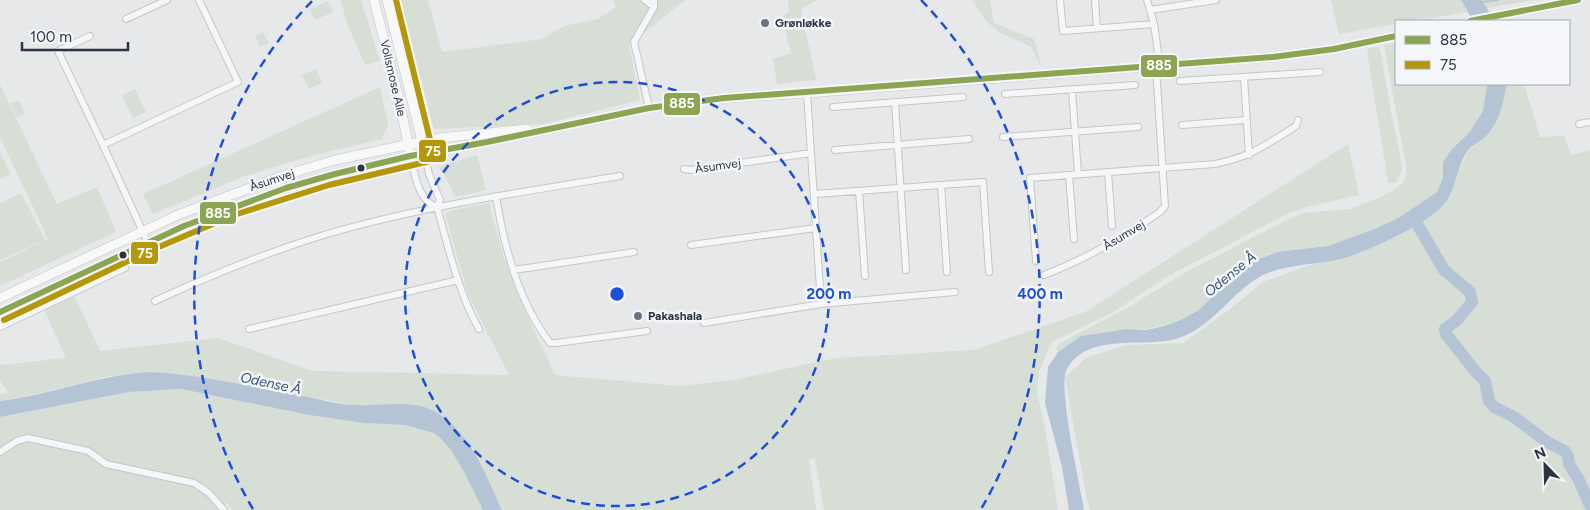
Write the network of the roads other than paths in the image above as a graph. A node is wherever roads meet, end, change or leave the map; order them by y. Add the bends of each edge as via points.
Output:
1 (167, 0) edge
2 (374, 0) edge
3 (387, 0) edge
4 (645, 0) edge
5 (1060, 0) edge
6 (1095, 0) edge
7 (1147, 0) edge
8 (1216, 0) edge
9 (1578, 0) edge
10 (203, 2) edge
11 (654, 4) edge
12 (1150, 10) junction
13 (126, 20) dead end
14 (1476, 20) edge
15 (1154, 24) junction
16 (1097, 28) junction
17 (90, 36) dead end
18 (1395, 36) edge
19 (1158, 67) junction
20 (1320, 72) dead end
21 (1244, 77) junction
22 (1180, 81) dead end
23 (1135, 85) dead end
24 (1072, 90) junction
25 (808, 93) junction
26 (1005, 94) dead end
27 (963, 97) dead end
28 (895, 102) junction
29 (832, 107) dead end
30 (649, 108) junction
31 (1246, 120) junction
32 (1298, 120) dead end
33 (1590, 122) edge
34 (1578, 124) dead end
35 (1182, 125) dead end
36 (563, 127) junction
37 (1138, 128) dead end
38 (1075, 132) junction
39 (1003, 137) dead end
40 (969, 139) dead end
41 (422, 141) junction
42 (408, 144) junction
43 (103, 145) junction
44 (898, 145) junction
45 (835, 150) dead end
46 (812, 153) junction
47 (424, 154) junction
48 (1249, 155) junction
49 (410, 156) junction
50 (1163, 168) junction
51 (684, 169) dead end
52 (1108, 172) junction
53 (1078, 174) junction
54 (1069, 175) junction
55 (620, 176) dead end
56 (941, 185) junction
57 (901, 188) junction
58 (859, 191) junction
59 (814, 194) junction
60 (496, 196) junction
61 (438, 207) junction
62 (1112, 226) dead end
63 (816, 228) junction
64 (143, 231) junction
65 (1074, 239) dead end
66 (148, 242) junction
67 (691, 245) dead end
68 (634, 252) dead end
69 (1036, 261) dead end
70 (125, 268) dead end
71 (514, 270) junction
72 (906, 270) dead end
73 (947, 272) dead end
74 (989, 272) dead end
75 (1044, 275) dead end
76 (864, 276) dead end
77 (458, 280) junction
78 (955, 292) dead end
79 (0, 298) edge
80 (154, 301) dead end
81 (822, 304) junction
82 (0, 312) edge
83 (704, 323) dead end
84 (0, 327) edge
85 (249, 328) dead end
86 (479, 329) dead end
87 (647, 331) dead end
88 (0, 452) edge
89 (224, 510) edge

1 - 13 street
2 - 42 street, Vollsmose Alle
3 - 41 street, Vollsmose Alle
4 - 11 street
5 - 16 street via 1063,31
6 - 16 street
7 - 12 street
8 - 12 street
9 - 14 street
10 - 43 street via 238,82
11 - 30 street via 634,42
12 - 15 street
15 - 16 street
15 - 19 street
17 - 43 street via 58,51
18 - 19 street, Åsumvej via 1296,55
19 - 25 street, Åsumvej
19 - 50 street, Åsumvej
20 - 21 street
21 - 22 street
21 - 31 street
23 - 24 street
24 - 26 street
24 - 38 street
25 - 30 street, Åsumvej via 724,98
25 - 46 street
27 - 28 street
28 - 29 street
28 - 44 street
30 - 36 street, Åsumvej
31 - 35 street
31 - 48 street
32 - 48 street via 1296,126
33 - 34 street
36 - 41 street, Åsumvej
36 - 47 street, Åsumvej
37 - 38 street
38 - 39 street
38 - 53 street
40 - 44 street
41 - 42 street, Åsumvej
41 - 47 street, Vollsmose Alle
42 - 49 street, Vollsmose Alle
42 - 64 street, Åsumvej via 282,176 212,201
43 - 64 street
44 - 45 street
44 - 57 street
46 - 51 street, Åsumvej
46 - 59 street
47 - 49 street, Åsumvej
47 - 61 street via 440,200
48 - 50 street via 1214,164
49 - 61 street via 422,194 430,205
49 - 66 street, Åsumvej via 286,188
50 - 52 street
50 - 75 street, Åsumvej via 1164,208 1116,241
52 - 53 street
52 - 62 street, Åsumvej
53 - 54 street
54 - 65 street
54 - 69 street via 1030,178
55 - 60 street
56 - 57 street
56 - 73 street
56 - 74 street via 983,182
57 - 58 street
57 - 72 street
58 - 59 street
58 - 76 street
59 - 63 street
60 - 61 street
60 - 71 street
61 - 77 street
61 - 80 street via 276,250
63 - 67 street
63 - 81 street
64 - 66 street
64 - 79 street, Åsumvej
66 - 82 street, Åsumvej
68 - 71 street
70 - 84 street
71 - 87 street via 529,308 550,342
77 - 85 street
77 - 86 street
78 - 81 street
81 - 83 street
88 - 89 street via 28,438 88,451 106,464 194,483 209,493

